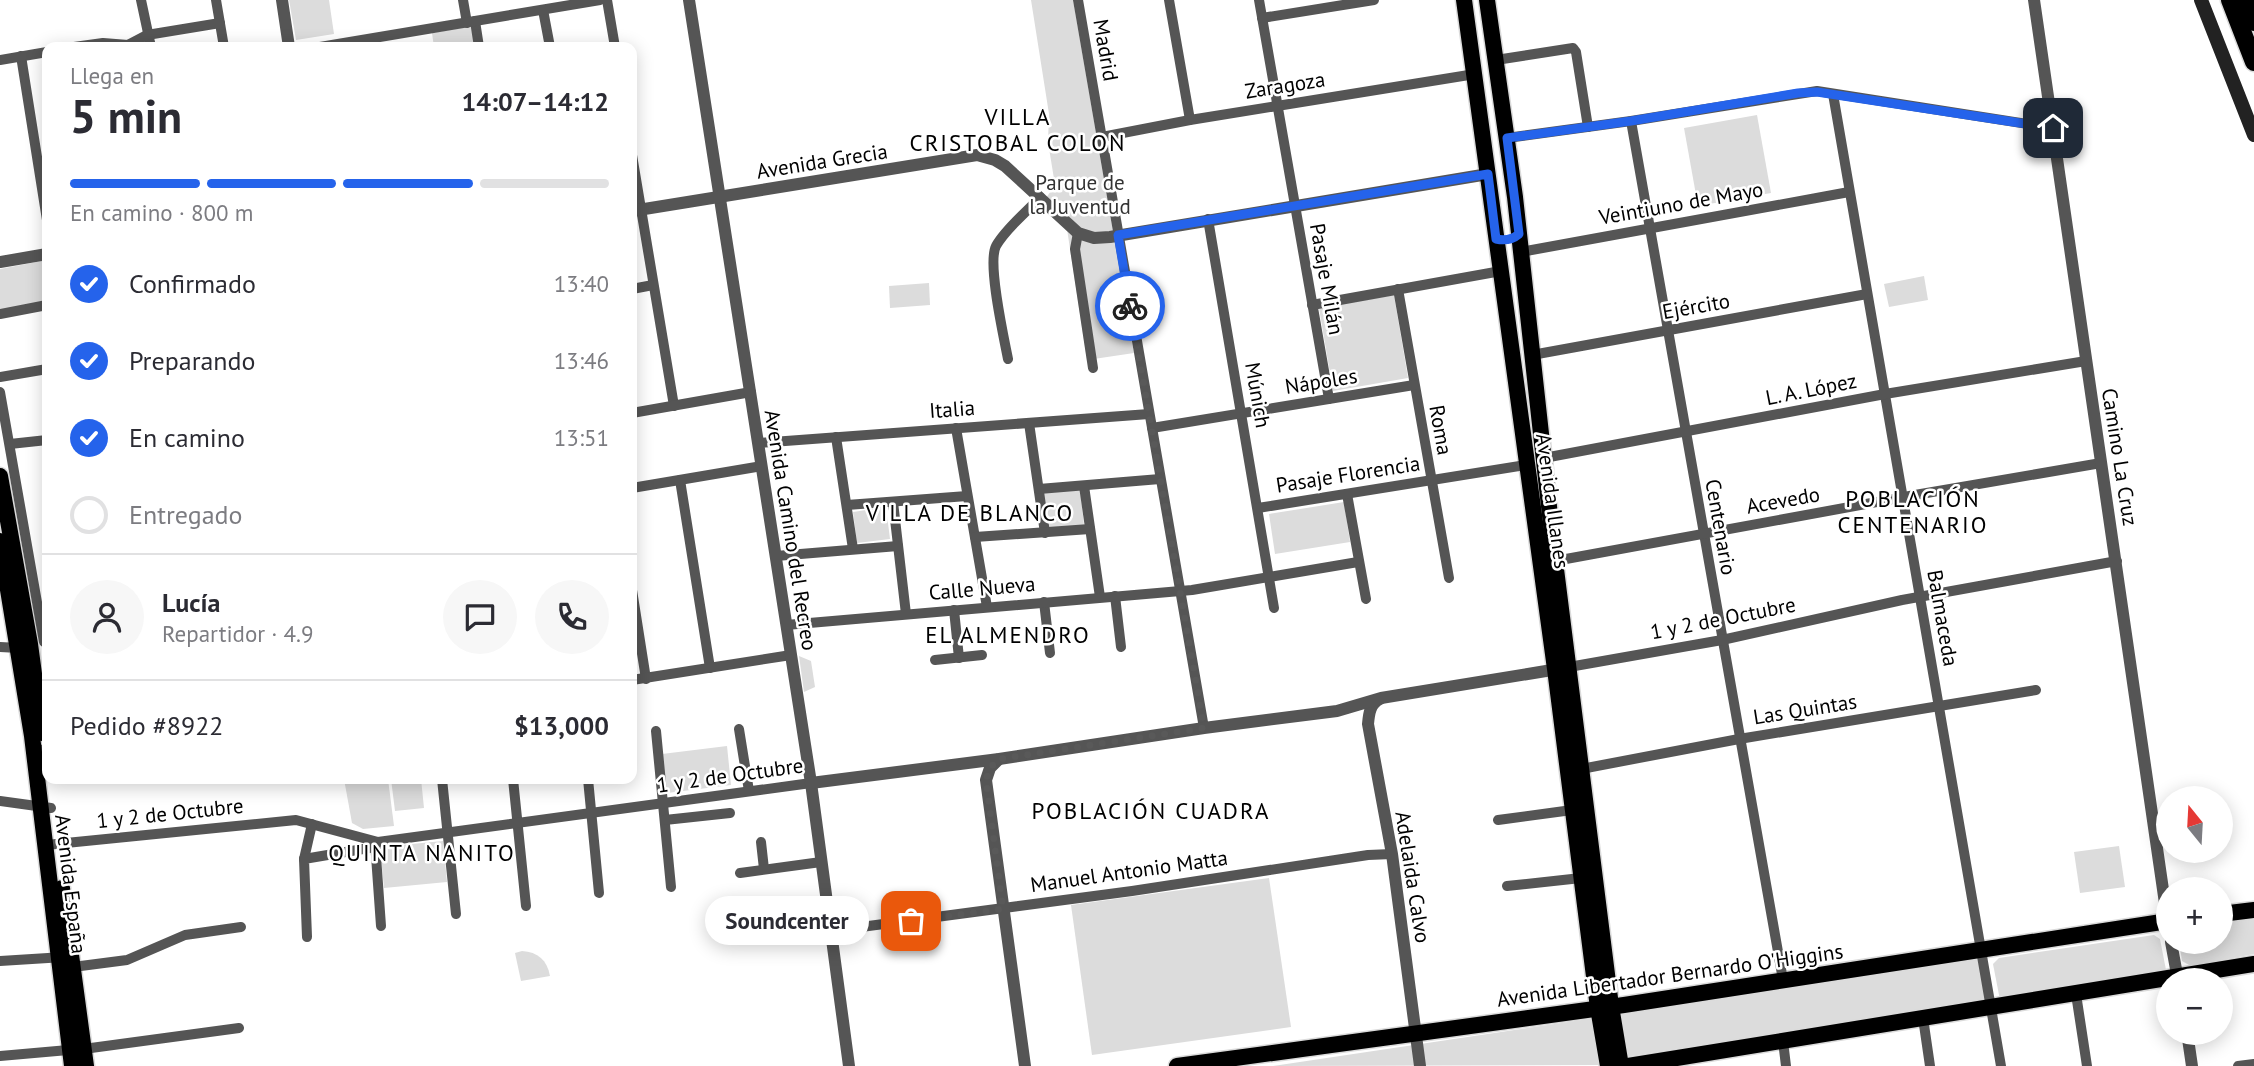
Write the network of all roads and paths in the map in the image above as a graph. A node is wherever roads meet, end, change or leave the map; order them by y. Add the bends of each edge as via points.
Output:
1 (141, 0) edge
2 (216, 0) edge
3 (282, 0) edge
4 (463, 0) edge
5 (600, 0) edge
6 (607, 0) edge
7 (690, 0) edge
8 (1078, 0) edge
9 (1169, 0) edge
10 (1259, 0) edge
11 (1464, 0) edge
12 (1487, 0) edge
13 (2034, 0) edge
14 (2201, 0) edge
15 (2230, 0) edge
16 (2245, 0) edge
17 (1368, 1) edge
18 (539, 7) edge
19 (1262, 18) junction
20 (471, 22) junction
21 (2254, 22) edge
22 (219, 23) junction
23 (147, 35) junction
24 (134, 42) edge
25 (149, 42) edge
26 (223, 42) edge
27 (288, 42) edge
28 (350, 42) edge
29 (478, 42) edge
30 (549, 42) edge
31 (614, 42) edge
32 (42, 53) edge
33 (20, 56) junction
34 (0, 60) edge
35 (2254, 62) edge
36 (1497, 66) junction
37 (1475, 74) junction
38 (1833, 94) junction
39 (1277, 105) junction
40 (1480, 116) junction
41 (1190, 120) junction
42 (1631, 121) junction
43 (1588, 127) junction
44 (2053, 128) junction
45 (2254, 135) edge
46 (1102, 137) junction
47 (1507, 138) junction
48 (42, 168) edge
49 (1488, 174) junction
50 (1849, 192) junction
51 (720, 196) junction
52 (1040, 197) junction
53 (1515, 197) junction
54 (1295, 206) junction
55 (637, 210) edge
56 (637, 214) edge
57 (1209, 219) junction
58 (1650, 228) junction
59 (1078, 233) junction
60 (1519, 234) junction
61 (1118, 235) junction
62 (1496, 239) junction
63 (1521, 252) junction
64 (42, 255) edge
65 (0, 262) edge
66 (1501, 271) junction
67 (653, 285) junction
68 (637, 288) edge
69 (1398, 289) junction
70 (1867, 294) junction
71 (42, 305) edge
72 (1312, 305) junction
73 (0, 314) edge
74 (1668, 330) junction
75 (1532, 355) junction
76 (1008, 359) dead end
77 (2086, 361) junction
78 (1093, 368) dead end
79 (42, 370) edge
80 (0, 377) edge
81 (1414, 385) junction
82 (0, 392) edge
83 (751, 392) junction
84 (1885, 394) junction
85 (1329, 399) junction
86 (674, 406) junction
87 (637, 412) edge
88 (1242, 413) junction
89 (1149, 414) junction
90 (1029, 423) junction
91 (956, 428) junction
92 (1152, 428) junction
93 (1686, 433) junction
94 (836, 437) junction
95 (42, 441) edge
96 (758, 443) junction
97 (10, 444) junction
98 (1544, 458) junction
99 (2101, 463) junction
100 (1526, 465) junction
101 (762, 466) junction
102 (0, 476) edge
103 (1160, 479) junction
104 (680, 480) junction
105 (1431, 480) junction
106 (1084, 485) junction
107 (637, 487) edge
108 (1039, 489) junction
109 (1347, 494) junction
110 (967, 496) junction
111 (1902, 498) junction
112 (893, 502) junction
113 (847, 505) junction
114 (1258, 508) junction
115 (1090, 529) junction
116 (1045, 533) junction
117 (1704, 535) junction
118 (975, 537) junction
119 (0, 541) edge
120 (898, 546) junction
121 (853, 550) junction
122 (776, 556) junction
123 (1555, 561) junction
124 (2116, 561) junction
125 (1358, 562) junction
126 (7, 565) edge
127 (1270, 578) junction
128 (1449, 578) dead end
129 (1181, 589) junction
130 (1115, 596) junction
131 (1100, 597) junction
132 (1920, 597) junction
133 (1366, 599) dead end
134 (1044, 602) junction
135 (987, 607) junction
136 (1275, 608) dead end
137 (954, 610) junction
138 (906, 614) junction
139 (637, 622) edge
140 (786, 625) junction
141 (1722, 640) junction
142 (35, 644) edge
143 (0, 647) edge
144 (1121, 647) dead end
145 (1049, 653) dead end
146 (791, 655) junction
147 (982, 655) dead end
148 (959, 657) junction
149 (935, 660) dead end
150 (710, 668) junction
151 (1562, 668) junction
152 (646, 679) junction
153 (637, 680) edge
154 (2036, 690) dead end
155 (1381, 698) junction
156 (1939, 707) junction
157 (42, 711) edge
158 (1337, 711) junction
159 (1368, 724) junction
160 (1204, 728) junction
161 (739, 729) dead end
162 (656, 731) dead end
163 (1739, 740) junction
164 (42, 748) edge
165 (999, 759) junction
166 (968, 763) junction
167 (1581, 769) junction
168 (986, 780) junction
169 (811, 783) junction
170 (44, 784) edge
171 (48, 784) edge
172 (443, 784) edge
173 (514, 784) edge
174 (589, 784) edge
175 (749, 791) junction
176 (0, 800) edge
177 (664, 803) junction
178 (46, 808) junction
179 (1572, 810) junction
180 (592, 813) junction
181 (730, 813) dead end
182 (665, 820) junction
183 (1498, 820) dead end
184 (518, 823) junction
185 (312, 824) junction
186 (447, 833) junction
187 (761, 842) dead end
188 (51, 844) junction
189 (375, 844) junction
190 (1392, 854) junction
191 (304, 859) junction
192 (821, 862) junction
193 (764, 869) junction
194 (740, 873) dead end
195 (2162, 877) edge
196 (1581, 878) junction
197 (1507, 886) dead end
198 (671, 887) dead end
199 (599, 893) dead end
200 (526, 906) dead end
201 (1003, 909) junction
202 (2254, 910) edge
203 (2233, 913) edge
204 (456, 914) dead end
205 (828, 918) junction
206 (2156, 924) edge
207 (381, 926) dead end
208 (242, 927) dead end
209 (746, 930) dead end
210 (831, 931) junction
211 (307, 937) dead end
212 (1982, 949) junction
213 (0, 961) edge
214 (66, 963) junction
215 (2254, 964) edge
216 (2233, 968) edge
217 (1783, 980) junction
218 (2156, 982) edge
219 (2076, 993) junction
220 (1604, 1007) junction
221 (1992, 1007) junction
222 (1923, 1018) junction
223 (239, 1028) dead end
224 (1417, 1032) junction
225 (1783, 1041) junction
226 (2189, 1045) edge
227 (77, 1049) junction
228 (0, 1056) edge
229 (1234, 1062) edge
230 (2254, 1064) edge
231 (72, 1066) edge
232 (86, 1066) edge
233 (849, 1066) edge
234 (1025, 1066) edge
235 (1177, 1066) edge
236 (1420, 1066) edge
237 (1608, 1066) edge
238 (1621, 1066) edge
239 (1629, 1066) edge
240 (1786, 1066) edge
241 (1930, 1066) edge
242 (2001, 1066) edge
243 (2087, 1066) edge
244 (2192, 1066) edge
245 (2238, 1066) edge

1 - 23 street
2 - 22 street
3 - 27 street
4 - 20 street
5 - 18 street
6 - 31 street
7 - 51 street, Avenida Camino del Recreo
8 - 46 street, Madrid
9 - 41 street
10 - 19 street, Pasaje Milán
11 - 37 main road, Avenida Illanes
12 - 36 main road, Avenida Illanes
13 - 44 street, Camino La Cruz
14 - 45 main road
15 - 35 highway
16 - 21 highway
17 - 19 street
18 - 20 street
18 - 30 street
19 - 39 street, Pasaje Milán
20 - 28 street
20 - 29 street
22 - 23 street
22 - 26 street
23 - 24 street
23 - 25 street
32 - 33 street
33 - 34 street
33 - 48 street
36 - 37 main road
36 - 43 street via 1573,48
36 - 47 main road, Avenida Illanes
37 - 39 street, Zaragoza
37 - 40 main road, Avenida Illanes
38 - 42 street via 1798,93
38 - 44 street
38 - 50 street, Balmaceda
39 - 41 street, Zaragoza
39 - 54 street, Pasaje Milán
40 - 47 main road via 1496,135
40 - 49 main road, Avenida Illanes
41 - 46 street, Zaragoza
42 - 43 street
42 - 58 street, Centenario
43 - 47 street
44 - 77 street, Camino La Cruz
46 - 61 street, Madrid
47 - 53 main road, Avenida Illanes
49 - 53 main road via 1499,178
49 - 54 street
49 - 62 main road, Avenida Illanes
50 - 58 street, Veintiuno de Mayo
50 - 70 street, Balmaceda
51 - 52 street, Avenida Grecia via 977,155 1005,166
51 - 55 street, Avenida Grecia
51 - 83 street, Avenida Camino del Recreo
52 - 59 street, Avenida Grecia
52 - 76 street via 994,251
53 - 60 main road, Avenida Illanes
54 - 57 street
54 - 72 street, Pasaje Milán
56 - 67 street
57 - 61 street
57 - 88 street, Múnich
58 - 63 street, Veintiuno de Mayo
58 - 74 street, Centenario
59 - 61 street via 1094,238
59 - 78 street via 1075,249
60 - 62 main road
60 - 63 main road, Avenida Illanes
61 - 89 street, Madrid
62 - 66 main road, Avenida Illanes
63 - 75 main road, Avenida Illanes
64 - 65 street
66 - 69 street
66 - 100 main road, Avenida Illanes
67 - 68 street
67 - 86 street
69 - 72 street
69 - 81 street, Roma
70 - 74 street, Ejército
70 - 84 street, Balmaceda
71 - 73 street
72 - 85 street, Pasaje Milán
74 - 75 street, Ejército
74 - 93 street, Centenario
75 - 98 main road, Avenida Illanes
77 - 84 street, L. A. López
77 - 99 street, Camino La Cruz
79 - 80 street
81 - 85 street, Nápoles
81 - 105 street, Roma
82 - 97 street, Avenida España
83 - 86 street
83 - 96 street, Avenida Camino del Recreo
84 - 93 street, L. A. López
84 - 111 street, Balmaceda
85 - 88 street, Nápoles
86 - 87 street
88 - 92 street, Nápoles
88 - 114 street, Múnich
89 - 90 street, Italia
89 - 92 street, Madrid
90 - 91 street, Italia
90 - 108 street
91 - 94 street, Italia
91 - 110 street
92 - 103 street, Madrid
93 - 98 street, L. A. López
93 - 117 street, Centenario
94 - 96 street, Italia
94 - 113 street
95 - 97 street
96 - 101 street, Avenida Camino del Recreo
97 - 142 street, Avenida España
98 - 123 main road, Avenida Illanes
99 - 111 street, Acevedo
99 - 124 street, Camino La Cruz
100 - 105 street, Pasaje Florencia
100 - 151 main road, Avenida Illanes
101 - 104 street
101 - 122 street, Avenida Camino del Recreo
102 - 126 main road, Avenida España
103 - 106 street
103 - 129 street, Madrid
104 - 107 street
104 - 150 street
105 - 109 street, Pasaje Florencia
105 - 128 street, Roma
106 - 108 street
106 - 115 street
108 - 116 street
109 - 114 street, Pasaje Florencia
109 - 125 street
110 - 112 street
110 - 118 street
111 - 117 street, Acevedo
111 - 132 street, Balmaceda
112 - 113 street
112 - 120 street
113 - 121 street
114 - 127 street, Múnich
115 - 116 street
115 - 131 street
116 - 118 street
117 - 123 street, Acevedo
117 - 141 street, Centenario
118 - 135 street
119 - 126 main road, Avenida España
120 - 121 street
120 - 138 street
121 - 122 street
122 - 140 street, Avenida Camino del Recreo
123 - 151 main road, Avenida Illanes
124 - 132 street, 1 y 2 de Octubre
124 - 195 street, Camino La Cruz
125 - 127 street, Calle Nueva
125 - 133 street
126 - 142 main road, Avenida España
127 - 129 street, Calle Nueva
127 - 136 street, Múnich
129 - 130 street, Calle Nueva
129 - 160 street, Madrid
130 - 131 street, Calle Nueva
130 - 144 street
131 - 134 street, Calle Nueva
132 - 141 street, 1 y 2 de Octubre
132 - 156 street, Balmaceda
134 - 135 street, Calle Nueva
134 - 145 street
135 - 137 street, Calle Nueva
137 - 138 street, Calle Nueva
137 - 148 street
138 - 140 street, Calle Nueva
139 - 152 street
140 - 146 street, Avenida Camino del Recreo
141 - 151 street, 1 y 2 de Octubre
141 - 163 street, Centenario
142 - 143 street
142 - 157 main road, Avenida España
142 - 164 main road, Avenida España
146 - 150 street
146 - 169 street, Avenida Camino del Recreo
147 - 148 street
148 - 149 street
150 - 152 street
151 - 155 street, 1 y 2 de Octubre
151 - 167 main road, Avenida Illanes
151 - 179 main road, Avenida Illanes
152 - 153 street
154 - 156 street, Las Quintas
155 - 158 street, 1 y 2 de Octubre
155 - 159 street via 1370,709
156 - 163 street, Las Quintas
156 - 212 street, Balmaceda
158 - 159 street via 1356,714
158 - 160 street, 1 y 2 de Octubre
159 - 190 street, Adelaida Calvo
160 - 165 street, 1 y 2 de Octubre
161 - 175 street
162 - 177 street
163 - 167 street, Las Quintas
163 - 217 street, Centenario
165 - 166 street, 1 y 2 de Octubre
165 - 168 street
166 - 168 street
166 - 169 street, 1 y 2 de Octubre
167 - 220 main road, Avenida Illanes
168 - 201 street
169 - 175 street, 1 y 2 de Octubre
169 - 192 street, Avenida Camino del Recreo
170 - 178 main road, Avenida España
171 - 178 main road, Avenida España
172 - 186 street
173 - 184 street
174 - 180 street
175 - 177 street, 1 y 2 de Octubre
176 - 178 street
177 - 180 street, 1 y 2 de Octubre
177 - 182 street
178 - 188 main road, Avenida España
179 - 183 street
179 - 196 main road, Avenida Illanes
180 - 184 street, 1 y 2 de Octubre
180 - 199 street
181 - 182 street
182 - 198 street
184 - 186 street, 1 y 2 de Octubre
184 - 200 street
185 - 188 street, 1 y 2 de Octubre via 291,821
185 - 189 street, 1 y 2 de Octubre
185 - 191 street
186 - 189 street, 1 y 2 de Octubre
186 - 204 street
187 - 193 street
188 - 214 main road, Avenida España
189 - 191 street
189 - 207 street
190 - 201 street, Manuel Antonio Matta
190 - 224 street, Adelaida Calvo
191 - 211 street
192 - 193 street
192 - 205 street, Avenida Camino del Recreo
193 - 194 street
196 - 197 street
196 - 220 main road, Avenida Illanes
201 - 210 street, Manuel Antonio Matta
201 - 234 street
202 - 203 main road
205 - 209 street
205 - 210 street, Avenida Camino del Recreo
206 - 212 main road, Avenida Libertador Bernardo O'Higgins
208 - 214 street via 185,935 127,960
210 - 233 street, Avenida Camino del Recreo
212 - 217 main road, Avenida Libertador Bernardo O'Higgins
212 - 221 street, Balmaceda
213 - 214 street
214 - 227 main road, Avenida España
215 - 216 main road
217 - 220 main road, Avenida Libertador Bernardo O'Higgins
218 - 219 main road
219 - 221 main road
219 - 243 street
220 - 224 main road, Avenida Libertador Bernardo O'Higgins
220 - 237 main road
220 - 238 main road
221 - 222 main road
221 - 242 street, Balmaceda
222 - 225 main road
222 - 241 street
223 - 227 street
224 - 229 main road, Avenida Libertador Bernardo O'Higgins
224 - 236 street, Adelaida Calvo
225 - 239 main road
225 - 240 street
226 - 244 street
227 - 228 street
227 - 231 main road, Avenida España
227 - 232 main road, Avenida España
229 - 235 main road, Avenida Libertador Bernardo O'Higgins
230 - 245 street

